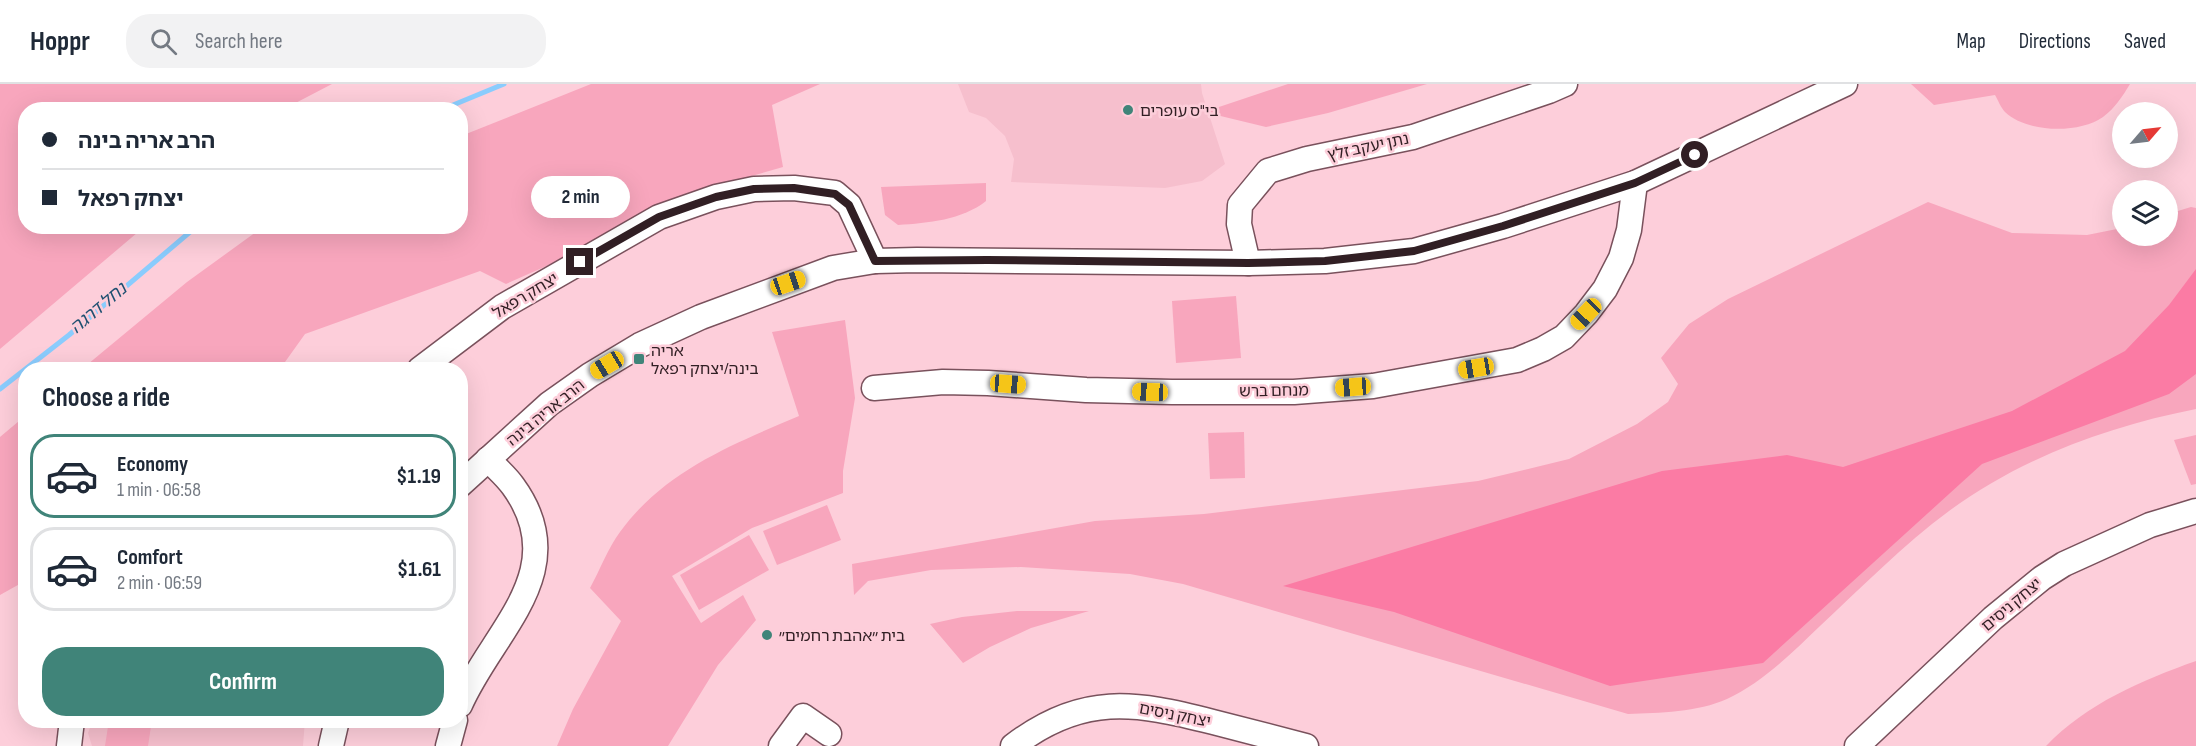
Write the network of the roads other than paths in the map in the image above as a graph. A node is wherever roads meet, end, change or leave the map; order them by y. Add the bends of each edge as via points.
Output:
1 (1564, 84) edge
2 (1845, 84) edge
3 (1635, 183) junction
4 (875, 261) junction
5 (1248, 263) junction
6 (429, 362) edge
7 (874, 388) dead end
8 (488, 459) junction
9 (468, 478) edge
10 (2196, 511) edge
11 (468, 686) edge
12 (71, 728) edge
13 (335, 728) edge
14 (453, 728) edge
15 (829, 734) dead end
16 (69, 746) edge
17 (331, 746) edge
18 (448, 746) edge
19 (781, 746) edge
20 (1013, 746) edge
21 (1306, 746) edge
22 (1857, 746) edge

1 - 5 street, נתן יעקב זלץ via 1413,137 1268,171 1240,205 1239,224
2 - 3 street, הרב אריה בינה
3 - 5 street, הרב אריה בינה via 1414,251 1325,261
3 - 7 street, מנחם ברש via 1629,230 1621,258 1605,289 1564,337 1517,360 1373,386 1294,392 1086,390 988,382
4 - 5 street, הרב אריה בינה
4 - 6 street, יצחק רפאל via 849,205 835,194 794,188 754,189 716,197 659,217 502,307
4 - 8 street, הרב אריה בינה via 833,268 788,283 640,345 549,404
8 - 9 street, הרב אריה בינה
8 - 11 street via 513,486 526,509 533,534 535,567 524,596
10 - 22 street, יצחק ניסים via 2150,525 2042,578 1993,618
12 - 16 street
13 - 17 street
14 - 18 street
15 - 19 street via 802,716
20 - 21 street, יצחק ניסים via 1066,716 1117,705 1177,712

